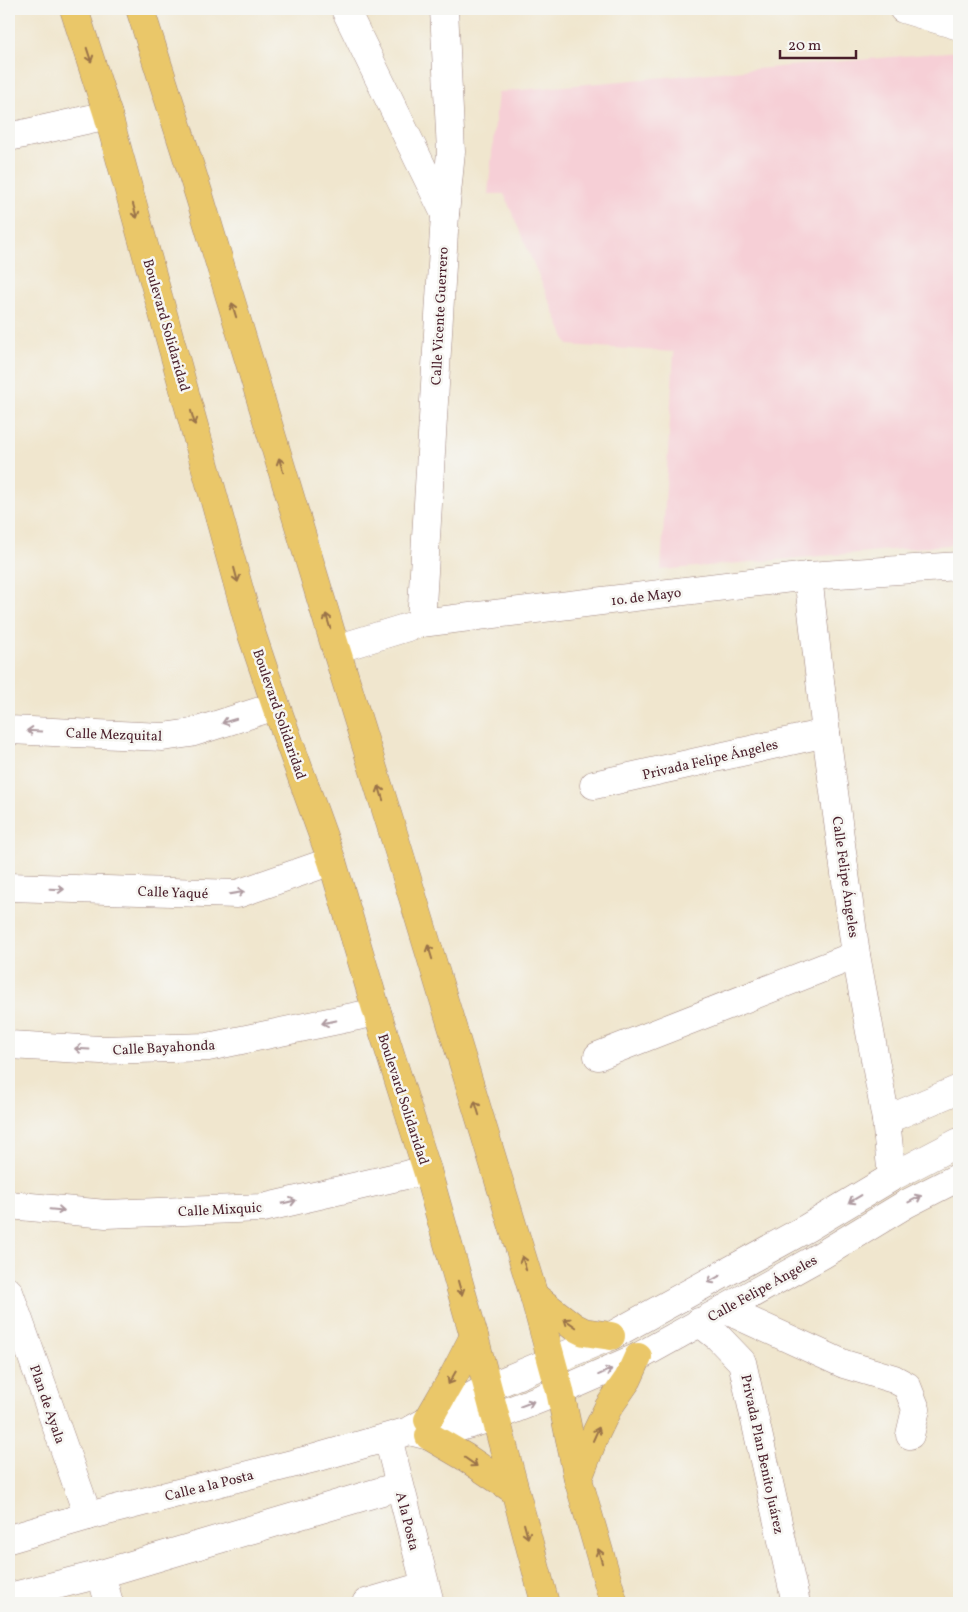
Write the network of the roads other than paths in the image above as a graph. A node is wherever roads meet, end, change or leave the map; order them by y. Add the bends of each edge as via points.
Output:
1 (74, 9) edge
2 (140, 9) edge
3 (345, 9) edge
4 (444, 9) edge
5 (903, 9) edge
6 (959, 26) edge
7 (108, 115) junction
8 (9, 137) edge
9 (445, 214) junction
10 (959, 566) edge
11 (808, 576) junction
12 (421, 623) junction
13 (336, 649) junction
14 (276, 706) junction
15 (9, 730) edge
16 (826, 733) junction
17 (594, 785) dead end
18 (332, 861) junction
19 (9, 887) edge
20 (856, 955) junction
21 (377, 1012) junction
22 (9, 1045) edge
23 (598, 1056) dead end
24 (959, 1089) edge
25 (886, 1120) junction
26 (959, 1142) edge
27 (427, 1170) junction
28 (892, 1177) junction
29 (959, 1177) edge
30 (9, 1205) edge
31 (9, 1292) edge
32 (534, 1296) junction
33 (724, 1308) junction
34 (699, 1322) junction
35 (474, 1336) junction
36 (612, 1336) junction
37 (638, 1357) junction
38 (552, 1361) junction
39 (487, 1388) junction
40 (560, 1391) junction
41 (494, 1417) junction
42 (414, 1431) junction
43 (910, 1435) dead end
44 (578, 1479) junction
45 (399, 1486) junction
46 (515, 1491) junction
47 (88, 1516) junction
48 (9, 1539) edge
49 (101, 1574) junction
50 (427, 1595) edge
51 (9, 1597) edge
52 (109, 1603) edge
53 (366, 1603) edge
54 (545, 1603) edge
55 (614, 1603) edge
56 (796, 1603) edge

1 -> 7 main road, Boulevard Solidaridad
13 -> 2 main road
3 - 9 street
4 - 9 street, Calle Vicente Guerrero via 451,152
5 - 6 street
7 - 8 street
7 -> 14 main road, Boulevard Solidaridad via 252,632
9 - 12 street, Calle Vicente Guerrero
10 - 11 street, 1o. de Mayo
11 - 12 street, 1o. de Mayo
11 - 16 street, Calle Felipe Ángeles
12 - 13 street, 1o. de Mayo
32 -> 13 main road
14 -> 15 street, Calle Mezquital via 191,732 163,737
14 - 18 main road, Boulevard Solidaridad
16 - 17 street, Privada Felipe Ángeles
16 - 20 street, Calle Felipe Ángeles
19 -> 18 street, Calle Yaqué via 237,894
18 - 21 main road, Boulevard Solidaridad
20 - 23 street
20 - 25 street, Calle Felipe Ángeles
21 -> 22 street, Calle Bayahonda via 208,1047 102,1050
21 - 27 main road, Boulevard Solidaridad
24 - 25 street
25 - 28 street, Calle Felipe Ángeles
26 - 28 street
30 -> 27 street, Calle Mixquic via 106,1214 263,1208
27 -> 35 main road, Boulevard Solidaridad
28 -> 36 street
33 -> 29 street, Calle Felipe Ángeles
31 - 47 street, Plan de Ayala
36 -> 32 main road via 584,1332 574,1327
32 - 38 main road
33 - 34 street, Calle Felipe Ángeles
33 - 43 street via 844,1364 907,1386 916,1410
34 - 37 street, Calle Felipe Ángeles
34 - 56 street, Privada Plan Benito Juárez via 718,1336 742,1362
35 - 39 main road, Boulevard Solidaridad
35 -> 42 main road via 454,1376
36 - 38 street
40 -> 37 street, Calle Felipe Ángeles
44 -> 37 main road via 604,1417
38 - 39 street, Calle a la Posta
38 - 40 main road
39 - 41 main road, Boulevard Solidaridad
39 - 42 street, Calle a la Posta
41 -> 40 street, Calle Felipe Ángeles
40 - 44 main road
41 - 42 street, Calle a la Posta
41 - 46 main road, Boulevard Solidaridad
42 - 45 street, A la Posta
42 -> 46 main road via 465,1457
42 - 47 street, Calle a la Posta
55 -> 44 main road
45 - 49 street
45 - 50 street, A la Posta
46 -> 54 main road, Boulevard Solidaridad
47 - 48 street, Calle a la Posta
49 - 51 street
49 - 52 street
50 - 53 street

